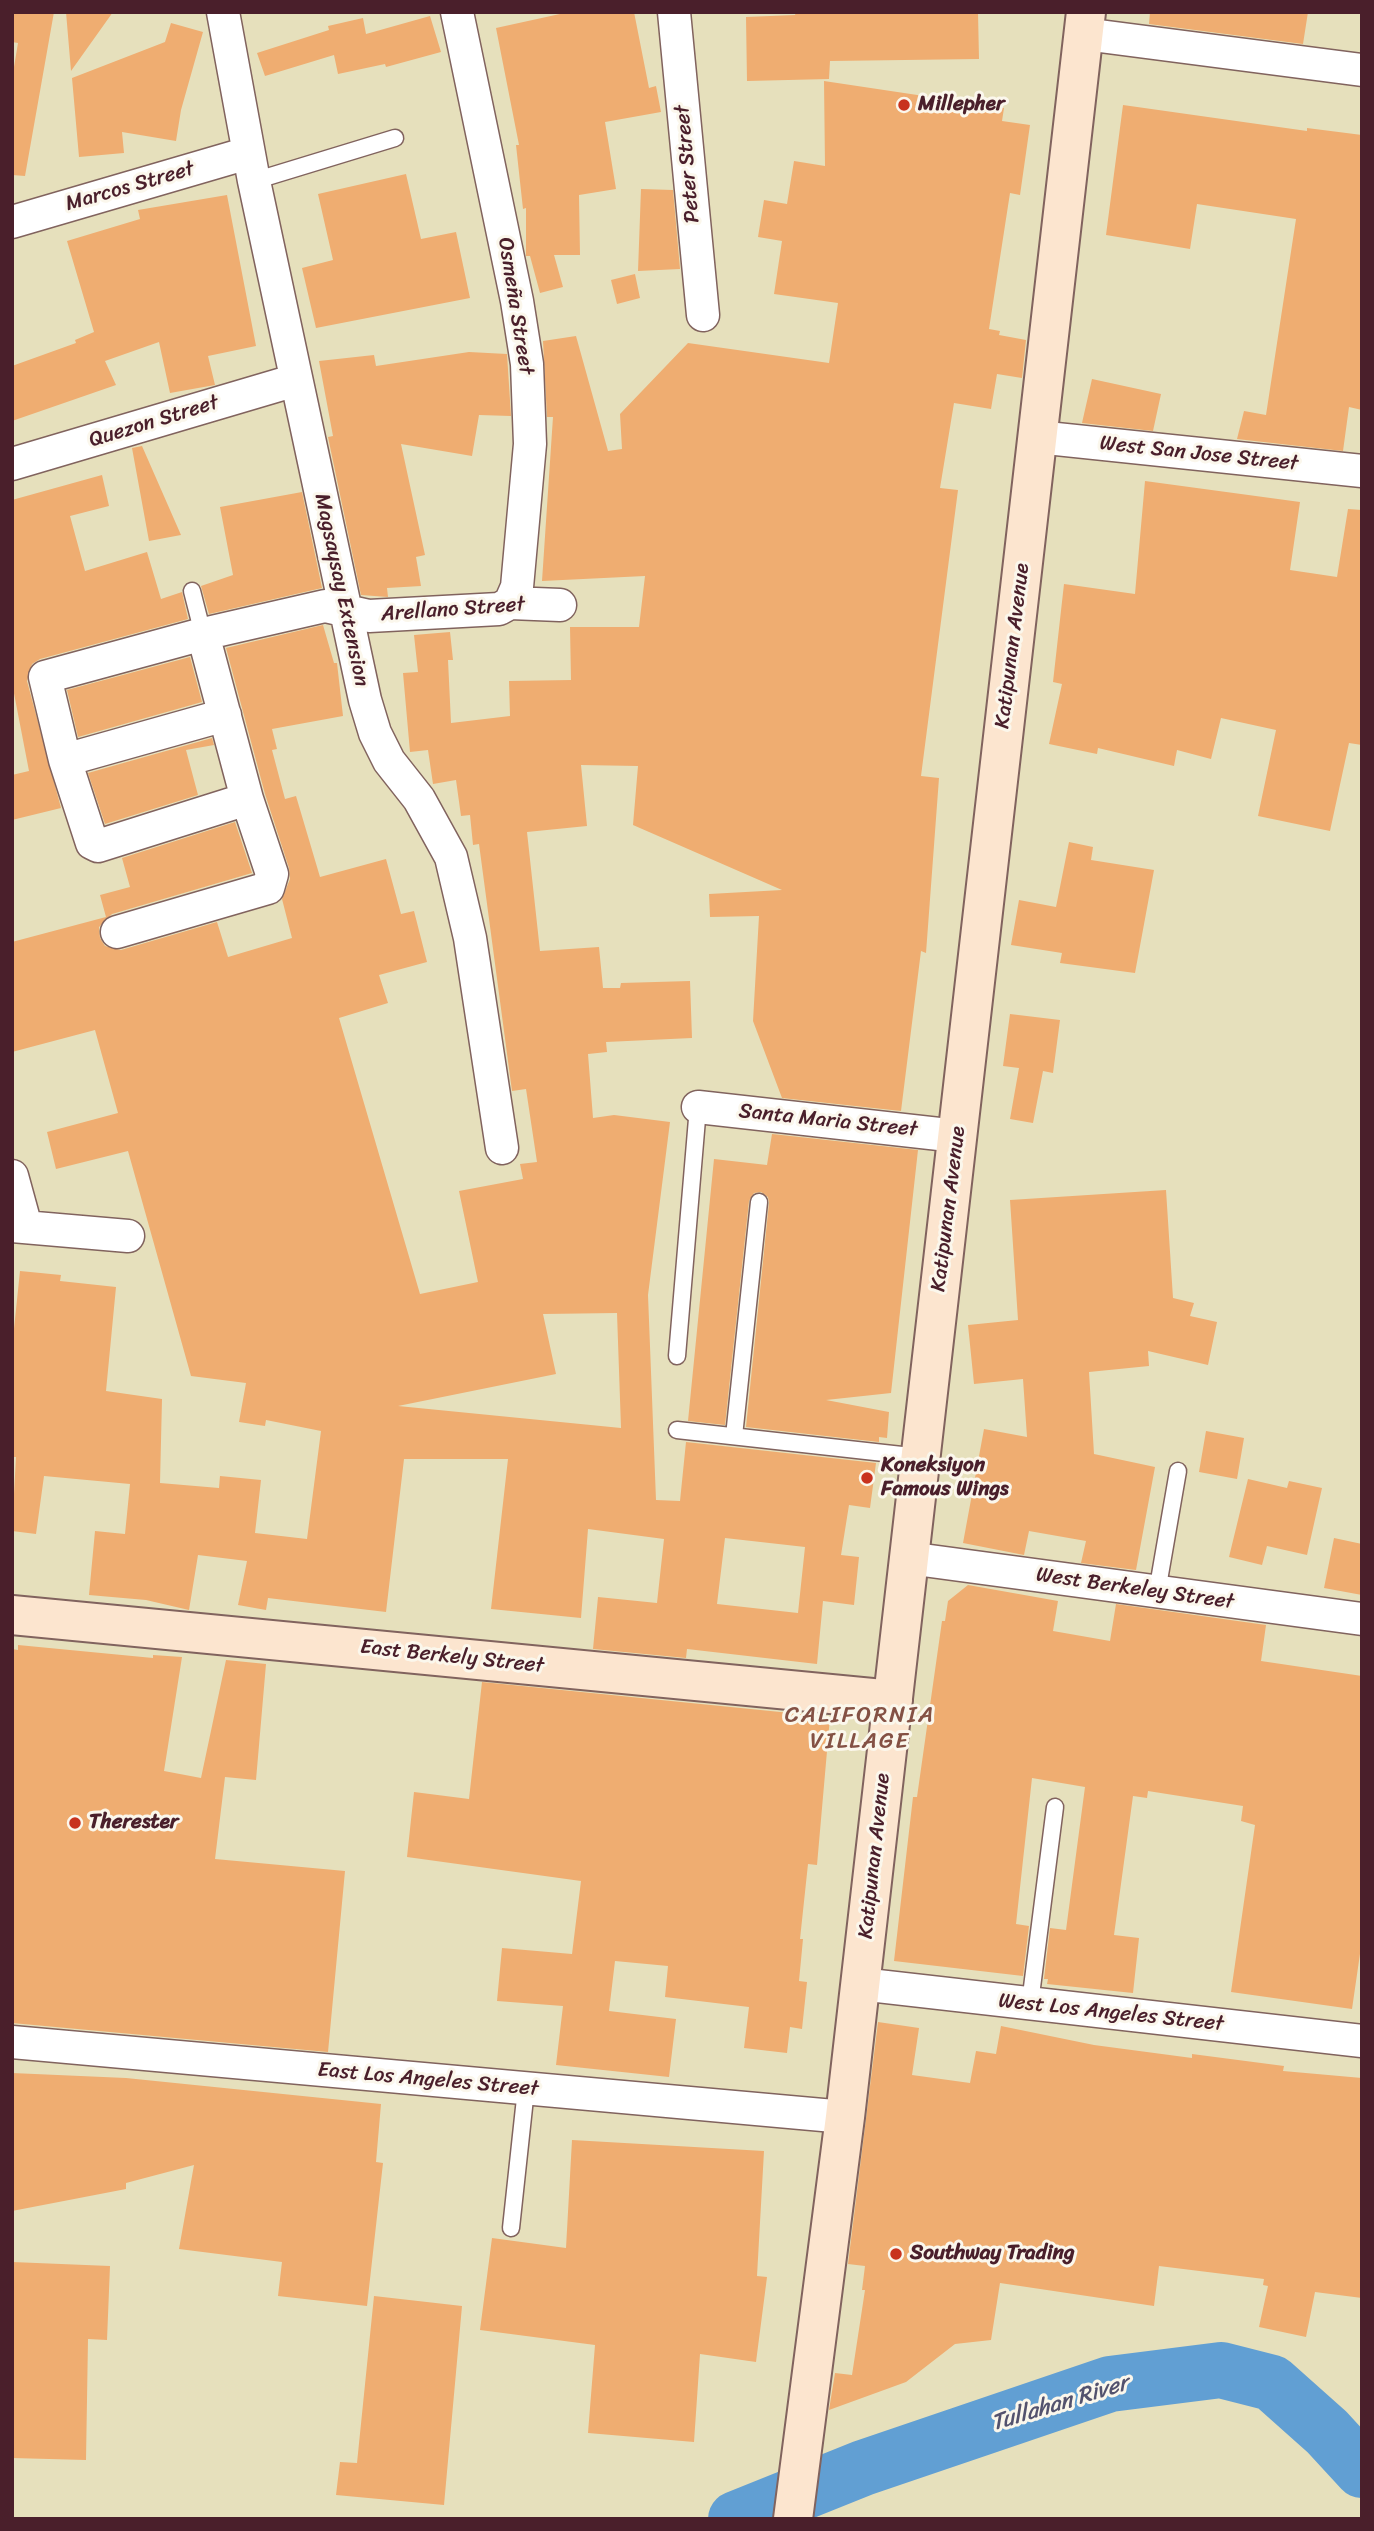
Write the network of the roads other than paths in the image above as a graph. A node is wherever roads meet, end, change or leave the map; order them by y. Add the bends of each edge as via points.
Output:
1 (223, 12) edge
2 (457, 12) edge
3 (674, 12) edge
4 (1085, 23) edge
5 (1362, 70) edge
6 (395, 138) dead end
7 (251, 167) junction
8 (12, 222) edge
9 (702, 315) dead end
10 (296, 380) junction
11 (1037, 437) junction
12 (12, 464) edge
13 (1362, 471) edge
14 (192, 590) dead end
15 (510, 603) junction
16 (560, 605) dead end
17 (346, 611) junction
18 (203, 634) junction
19 (225, 715) junction
20 (65, 760) junction
21 (247, 799) junction
22 (117, 932) dead end
23 (698, 1107) joint
24 (957, 1136) junction
25 (502, 1148) dead end
26 (12, 1176) edge
27 (759, 1202) dead end
28 (19, 1226) edge
29 (128, 1236) dead end
30 (677, 1356) dead end
31 (677, 1430) dead end
32 (734, 1436) junction
33 (920, 1457) junction
34 (1178, 1471) dead end
35 (908, 1559) junction
36 (1157, 1592) junction
37 (12, 1615) edge
38 (1362, 1619) edge
39 (892, 1700) junction
40 (1055, 1807) dead end
41 (860, 1984) junction
42 (1030, 2003) junction
43 (1362, 2041) edge
44 (12, 2042) edge
45 (526, 2089) junction
46 (845, 2117) junction
47 (510, 2228) dead end
48 (793, 2519) edge

1 - 7 street, Magsaysay Extension
2 - 15 street, Osmeña Street via 527,364 530,444 517,587
3 - 9 street, Peter Street
4 - 5 street
4 - 11 main road, Katipunan Avenue
6 - 7 lane
7 - 8 street, Marcos Street
7 - 10 street, Magsaysay Extension
10 - 12 street, Quezon Street
10 - 17 street, Magsaysay Extension
11 - 13 street, West San Jose Street
11 - 24 main road, Katipunan Avenue
14 - 18 lane
15 - 16 street, Arellano Street
15 - 17 street, Arellano Street via 499,609 369,616
17 - 18 street, Arellano Street via 325,606
17 - 25 street, Magsaysay Extension via 375,733 451,857 470,938
18 - 19 street
18 - 20 street, Arellano Street via 47,674 44,680
19 - 20 street
19 - 21 street
20 - 21 street via 89,837 98,846
21 - 22 street via 272,874 268,888
23 - 24 street, Santa Maria Street
23 - 30 lane
24 - 33 main road, Katipunan Avenue
26 - 28 street
27 - 32 lane
28 - 29 street
31 - 32 lane
32 - 33 lane
33 - 35 main road, Katipunan Avenue
34 - 36 lane
35 - 36 street, West Berkeley Street
35 - 39 main road, Katipunan Avenue
36 - 38 street, West Berkeley Street
37 - 39 main road, East Berkely Street
39 - 41 main road, Katipunan Avenue
40 - 42 lane
41 - 42 street, West Los Angeles Street
41 - 46 main road, Katipunan Avenue
42 - 43 street, West Los Angeles Street
44 - 45 street, East Los Angeles Street
45 - 46 street, East Los Angeles Street
45 - 47 lane
46 - 48 main road, Katipunan Avenue

